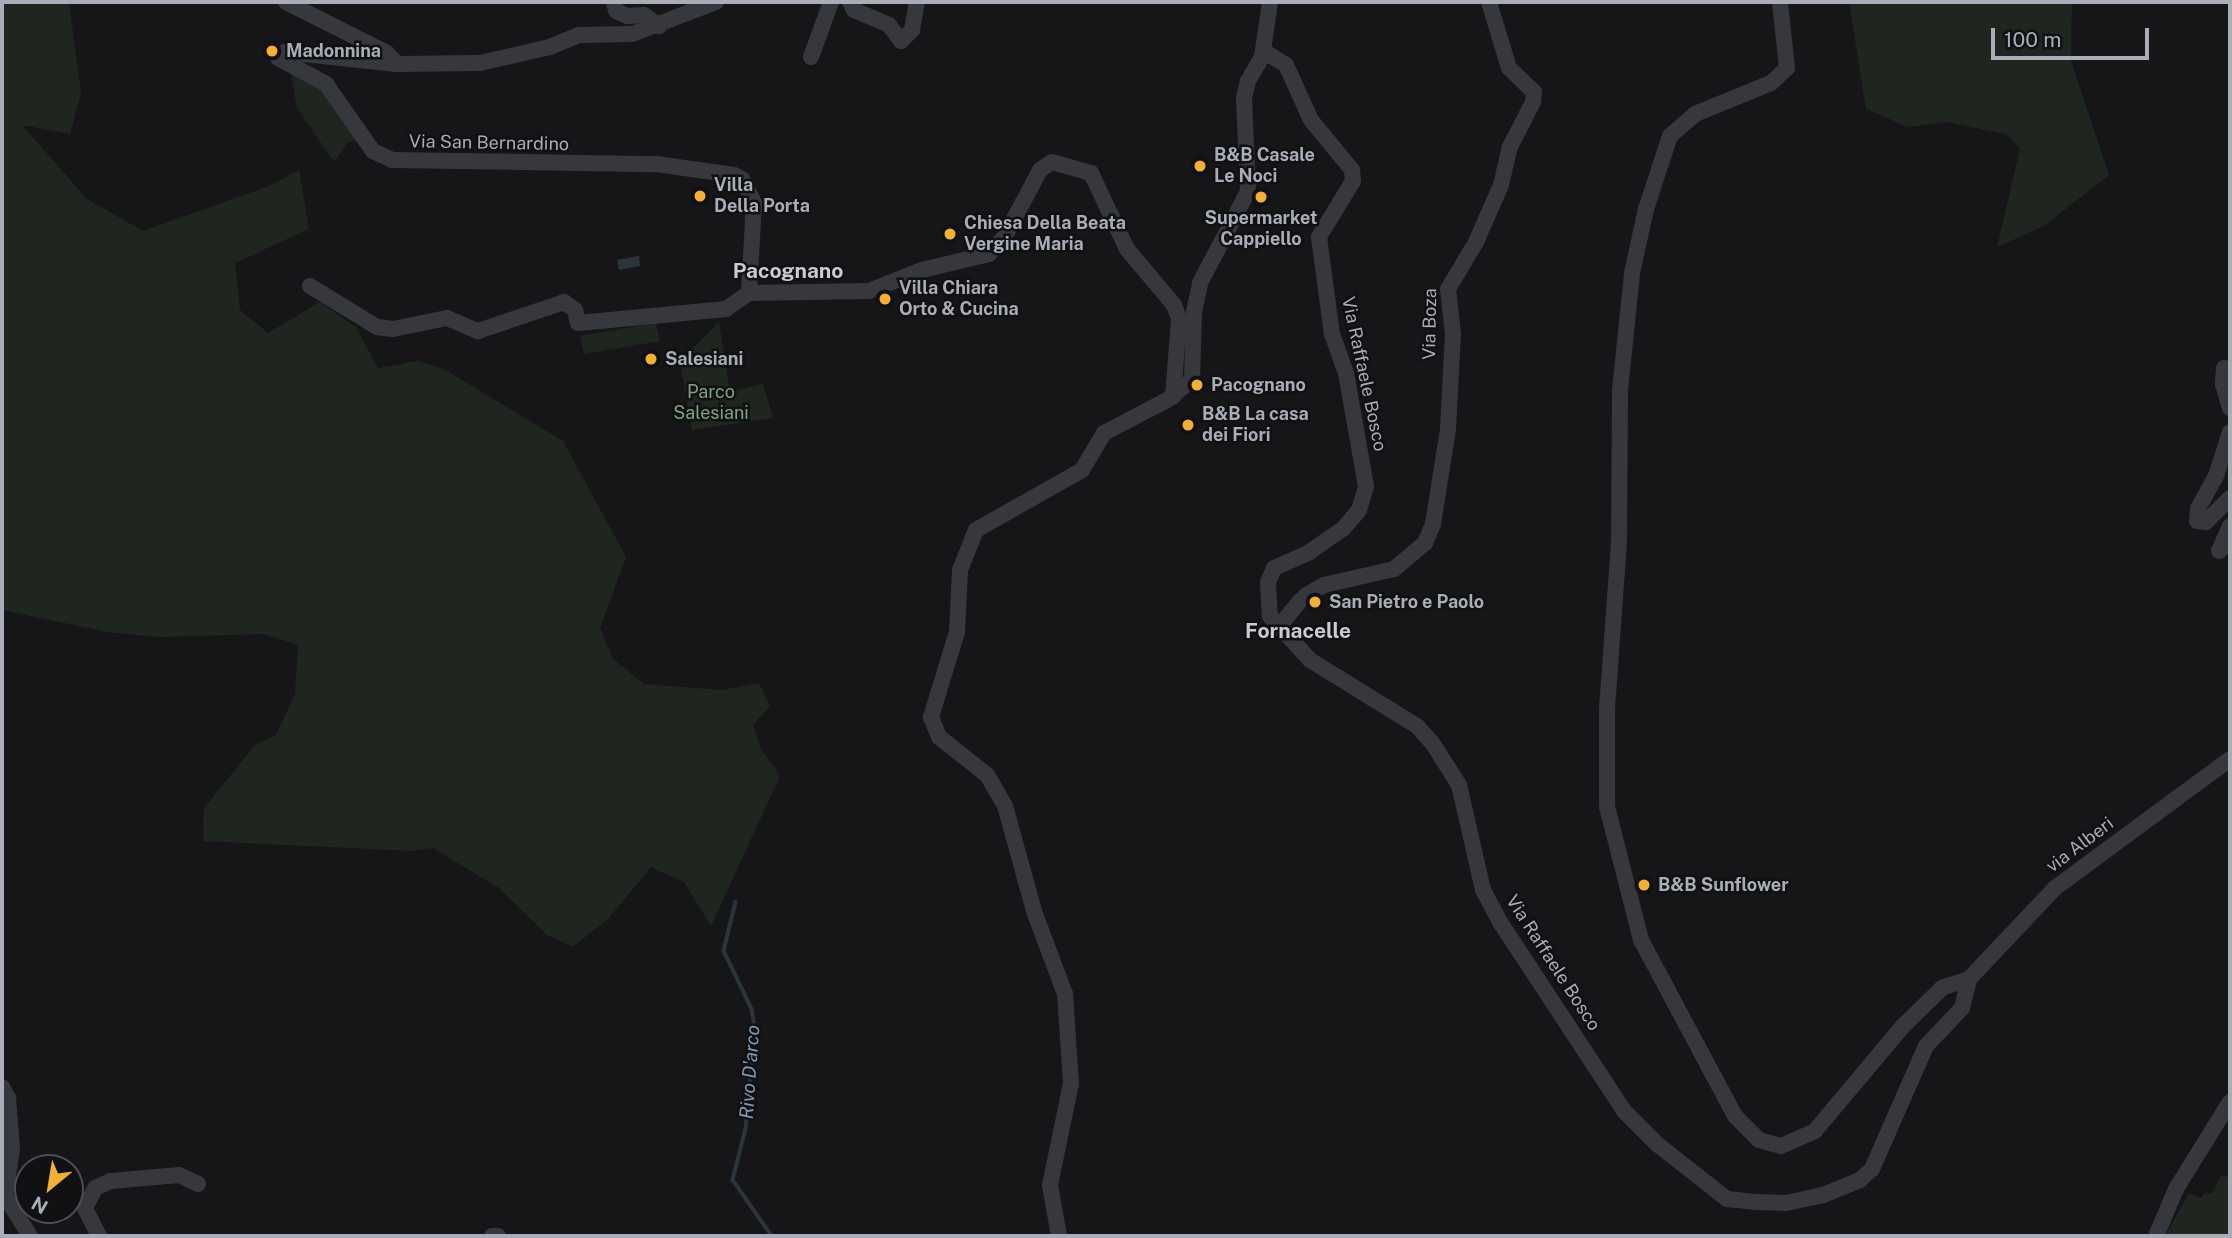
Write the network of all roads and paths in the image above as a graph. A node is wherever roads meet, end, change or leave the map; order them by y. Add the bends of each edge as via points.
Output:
1 (286, 2) edge
2 (614, 2) edge
3 (716, 2) edge
4 (831, 2) edge
5 (850, 2) edge
6 (917, 2) edge
7 (1269, 2) edge
8 (1489, 2) edge
9 (1780, 2) edge
10 (659, 26) junction
11 (811, 57) dead end
12 (1262, 57) junction
13 (397, 64) junction
14 (310, 286) dead end
15 (749, 293) junction
16 (2224, 368) dead end
17 (1173, 397) junction
18 (2230, 408) edge
19 (2230, 432) edge
20 (2230, 498) edge
21 (2230, 526) edge
22 (2230, 541) edge
23 (1278, 628) junction
24 (2230, 759) edge
25 (1969, 979) junction
26 (2, 1087) edge
27 (2230, 1102) edge
28 (198, 1184) dead end
29 (30, 1236) edge
30 (99, 1236) edge
31 (492, 1236) edge
32 (498, 1236) edge
33 (1059, 1236) edge
34 (2156, 1236) edge

1 - 13 street via 387,53
2 - 10 street via 616,11 644,15
3 - 10 street, Via San Bernardino
4 - 11 street
5 - 6 street via 854,10 889,25 901,41 912,30
7 - 12 street
8 - 23 street, Via Boza via 1509,68 1534,92 1533,102 1510,147 1501,185 1476,242 1448,289 1452,334 1448,429 1433,524 1425,543 1394,569 1324,585 1303,599
9 - 25 street via 1787,68 1771,83 1695,114 1670,136 1646,209 1632,273 1620,390 1619,540 1607,709 1607,807 1642,940 1735,1116 1759,1139 1781,1146 1815,1131 1903,1026 1942,988
10 - 13 street, Via San Bernardino via 632,34 579,35 550,47 480,63
12 - 17 street via 1244,98 1248,191 1200,283 1194,312 1192,380
12 - 23 street, Via Raffaele Bosco via 1270,55 1286,65 1311,120 1352,170 1353,181 1319,237 1332,334 1346,373 1366,487 1360,510 1344,528 1308,553 1275,568 1268,591 1270,616
13 - 15 street, Via San Bernardino via 285,51 278,56 326,84 373,151 392,160 656,164 734,175 742,180 754,203
14 - 15 street via 377,327 393,329 447,318 478,331 564,302 575,310 579,323 726,309
15 - 17 street via 869,292 922,270 989,254 1006,236 1040,170 1052,162 1070,164 1091,173 1127,249 1174,305 1179,319
16 - 18 street
17 - 33 street via 1104,433 1082,470 976,530 960,570 957,632 931,717 939,737 987,775 1004,806 1034,911 1065,994 1071,1084 1051,1185
19 - 20 street via 2216,476 2198,508 2197,521 2206,522
21 - 22 street via 2219,551
23 - 25 street, Via Raffaele Bosco via 1310,660 1417,726 1433,744 1459,785 1483,890 1502,925 1625,1111 1682,1166 1727,1199 1786,1203 1860,1180 1872,1169 1926,1046 1962,1008
24 - 25 street, via Alberi via 2055,888
26 - 29 street via 8,1098 12,1148 5,1196
27 - 34 street via 2176,1189
28 - 30 street via 186,1175 174,1175 111,1181 95,1188 85,1208
31 - 32 street

